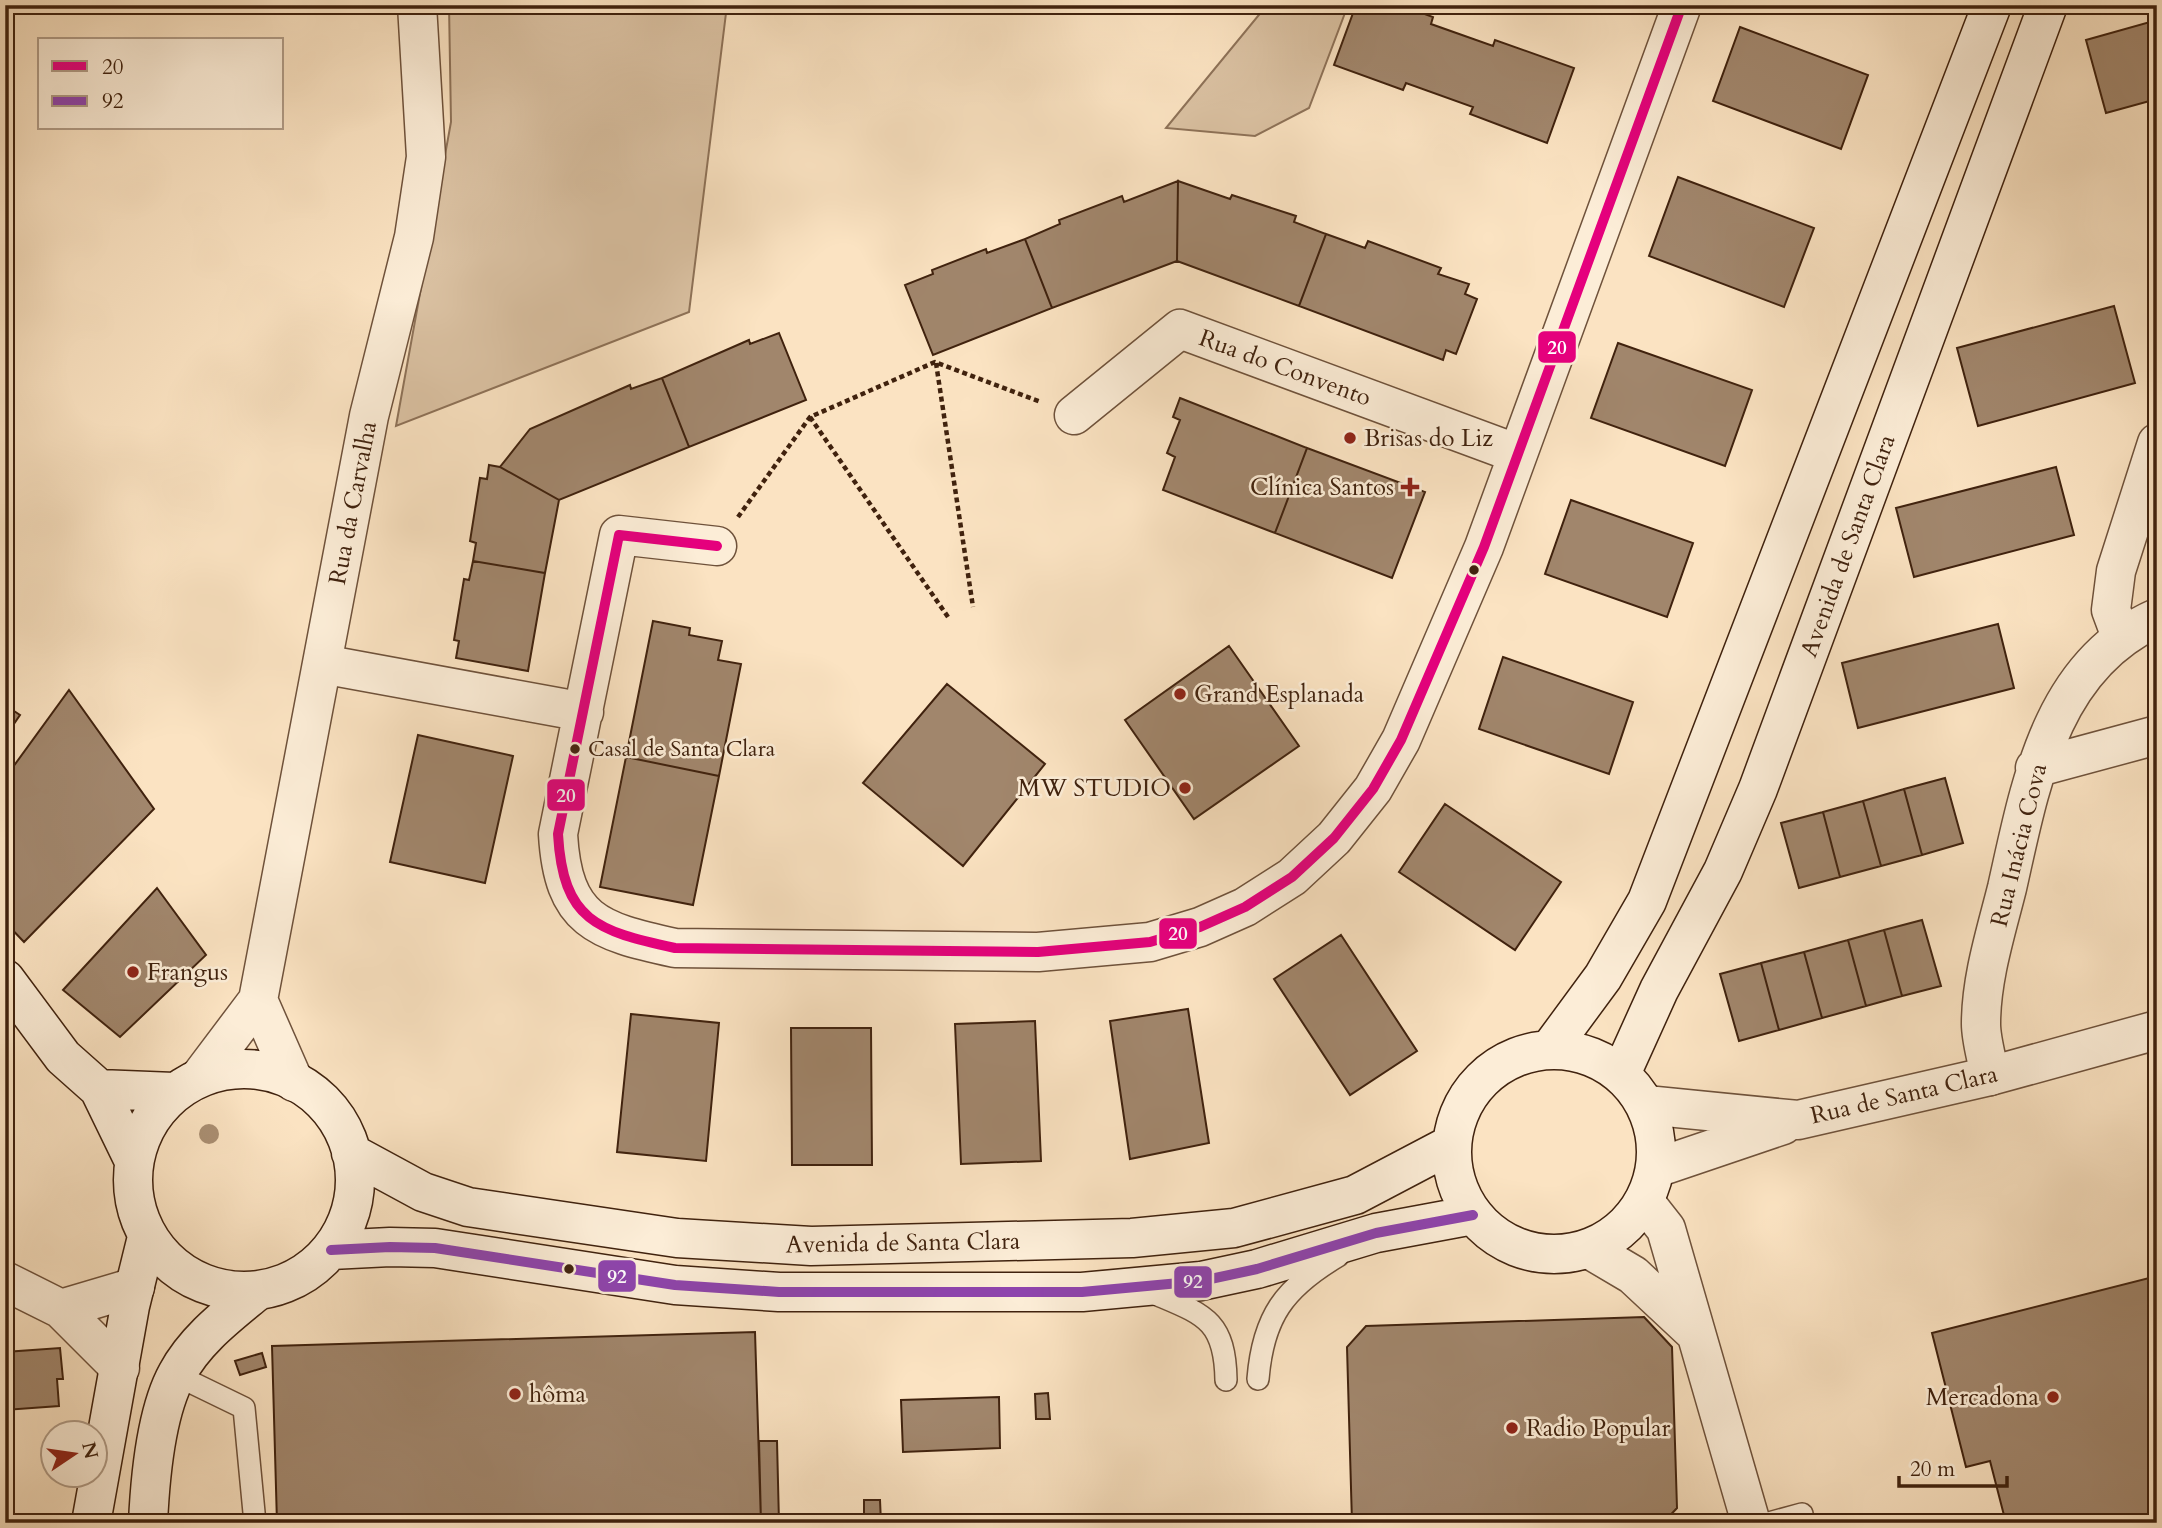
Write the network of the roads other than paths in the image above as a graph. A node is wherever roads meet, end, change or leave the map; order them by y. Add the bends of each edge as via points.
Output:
1 (417, 5) edge
2 (1682, 5) edge
3 (1992, 5) edge
4 (2048, 5) edge
5 (1074, 415) road end
6 (2157, 443) edge
7 (1518, 454) junction
8 (718, 546) road end
9 (2157, 618) edge
10 (2121, 637) junction
11 (323, 664) junction
12 (583, 712) junction
13 (2157, 735) edge
14 (2035, 768) junction
15 (5, 979) edge
16 (258, 1000) junction
17 (2157, 1030) edge
18 (1550, 1049) junction
19 (1621, 1074) junction
20 (1990, 1076) junction
21 (295, 1082) junction
22 (187, 1084) junction
23 (99, 1089) junction
24 (1646, 1105) junction
25 (1798, 1120) junction
26 (1452, 1144) junction
27 (351, 1153) junction
28 (134, 1161) junction
29 (1650, 1184) junction
30 (1473, 1214) junction
31 (1376, 1233) junction
32 (147, 1237) junction
33 (1589, 1249) junction
34 (331, 1251) junction
35 (5, 1281) edge
36 (135, 1287) junction
37 (1143, 1288) junction
38 (256, 1292) junction
39 (61, 1309) junction
40 (1694, 1332) junction
41 (120, 1368) junction
42 (176, 1375) junction
43 (1258, 1379) dead end
44 (1227, 1380) dead end
45 (1802, 1514) dead end
46 (91, 1523) edge
47 (148, 1523) edge
48 (255, 1523) edge
49 (1751, 1523) edge
50 (1769, 1523) edge

1 - 11 main road, Rua da Carvalha via 426,157 414,237 369,416
2 - 7 main road
3 - 18 main road via 1647,901 1603,977
4 - 19 main road, Avenida de Santa Clara via 1758,789 1723,871 1658,990
5 - 7 main road, Rua do Convento via 1180,329
6 - 10 main road via 2116,571 2111,610
7 - 12 main road via 1484,547 1401,740 1373,789 1334,838 1292,877 1245,907 1150,942 1038,952 675,948 596,925 574,903 560,870 558,834
8 - 12 main road via 619,535
9 - 10 main road, Rua Inácia Cova
10 - 14 main road, Rua Inácia Cova via 2095,658 2070,693
11 - 12 main road
11 - 16 main road, Rua da Carvalha
13 - 14 main road
14 - 20 main road, Rua Inácia Cova via 1985,981 1981,1026
15 - 23 main road via 64,1057
16 - 21 main road
16 - 22 main road, Rua da Carvalha
17 - 20 main road, Rua de Santa Clara
18 - 19 main road via 1588,1055
18 - 26 main road via 1521,1054 1494,1068 1458,1114
19 - 24 main road
20 - 25 main road, Rua de Santa Clara
21 - 22 main road via 273,1072 237,1068
21 - 27 main road via 327,1106
22 - 23 main road
22 - 28 main road via 155,1111 141,1135
23 - 28 main road
24 - 25 main road, Rua de Santa Clara
24 - 29 main road via 1655,1135
25 - 29 main road
26 - 27 main road, Avenida de Santa Clara via 1355,1195 1234,1228 1132,1238 811,1246 677,1238 468,1207 423,1192
26 - 30 main road via 1460,1193
27 - 34 main road via 355,1194 347,1224
28 - 32 main road via 136,1213
29 - 33 main road via 1630,1221
29 - 40 main road
30 - 31 main road, Avenida de Santa Clara
30 - 33 main road via 1496,1237 1525,1250 1557,1255
31 - 37 main road, Avenida de Santa Clara via 1257,1269
31 - 43 lane via 1318,1268 1279,1304 1261,1348
32 - 36 main road
32 - 38 main road via 167,1262 193,1280 224,1291
33 - 40 main road via 1633,1275
34 - 37 main road, Avenida de Santa Clara via 435,1248 662,1283 779,1292
34 - 38 main road via 310,1271 284,1285
35 - 39 main road
36 - 39 main road
36 - 41 main road
37 - 44 lane via 1193,1310 1210,1323 1221,1336
38 - 42 main road via 197,1345
39 - 41 main road
40 - 49 main road
41 - 46 main road
42 - 47 main road via 164,1410
42 - 48 lane via 244,1408
45 - 50 lane

